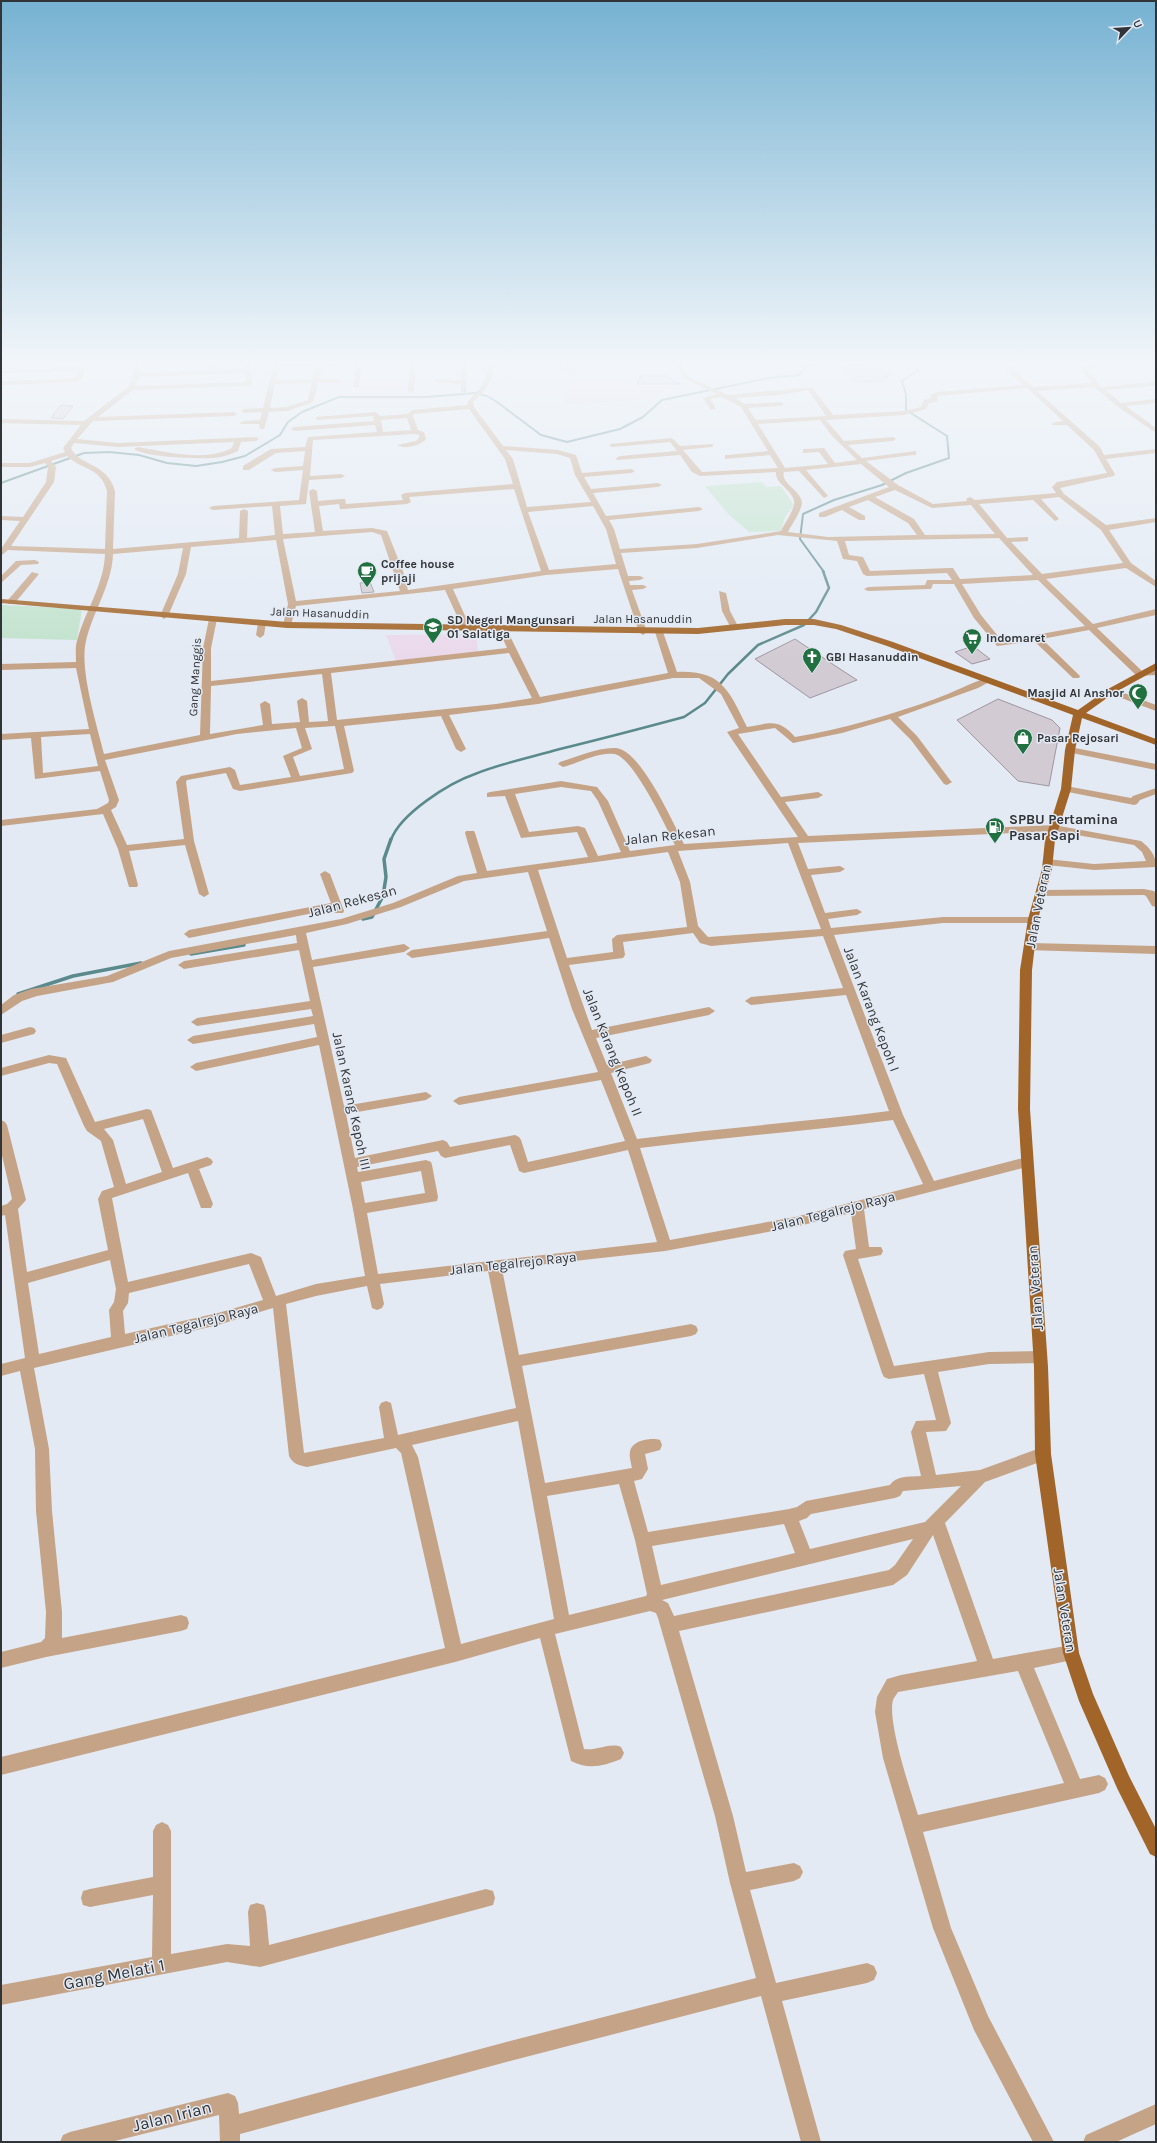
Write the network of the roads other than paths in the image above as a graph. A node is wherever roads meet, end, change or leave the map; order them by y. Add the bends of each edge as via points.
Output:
1 (59, 460) edge
2 (79, 460) edge
3 (259, 460) edge
4 (309, 460) edge
5 (510, 460) edge
6 (574, 460) edge
7 (688, 460) edge
8 (776, 460) edge
9 (829, 460) edge
10 (867, 460) edge
11 (1103, 460) edge
12 (861, 461) junction
13 (49, 463) junction
14 (833, 465) junction
15 (2, 466) edge
16 (246, 468) dead end
17 (308, 468) junction
18 (782, 469) junction
19 (801, 469) junction
20 (275, 470) dead end
21 (631, 471) dead end
22 (579, 475) junction
23 (341, 476) dead end
24 (307, 478) junction
25 (891, 484) junction
26 (658, 485) dead end
27 (518, 486) junction
28 (313, 491) dead end
29 (588, 491) junction
30 (1062, 495) junction
31 (824, 496) dead end
32 (967, 496) dead end
33 (869, 497) junction
34 (1035, 497) junction
35 (974, 503) junction
36 (276, 504) junction
37 (315, 504) junction
38 (596, 504) junction
39 (843, 507) junction
40 (212, 508) dead end
41 (699, 509) dead end
42 (524, 510) junction
43 (244, 511) dead end
44 (822, 515) dead end
45 (1, 518) edge
46 (604, 518) junction
47 (862, 518) dead end
48 (25, 519) junction
49 (1055, 519) dead end
50 (1156, 520) edge
51 (1104, 528) junction
52 (784, 533) junction
53 (319, 534) junction
54 (279, 537) junction
55 (840, 538) junction
56 (924, 538) junction
57 (1003, 538) junction
58 (1025, 539) dead end
59 (243, 540) junction
60 (188, 545) junction
61 (4, 547) edge
62 (618, 551) junction
63 (110, 552) junction
64 (35, 562) dead end
65 (1128, 565) junction
66 (622, 566) junction
67 (546, 573) junction
68 (35, 574) dead end
69 (1040, 577) junction
70 (456, 578) dead end
71 (640, 578) dead end
72 (1, 581) edge
73 (956, 582) junction
74 (626, 583) junction
75 (460, 585) junction
76 (1156, 585) edge
77 (448, 587) junction
78 (643, 587) dead end
79 (868, 589) dead end
80 (405, 593) junction
81 (722, 593) dead end
82 (1, 601) edge
83 (11, 602) junction
84 (292, 604) junction
85 (94, 609) junction
86 (1156, 612) edge
87 (164, 616) junction
88 (213, 619) junction
89 (262, 623) junction
90 (286, 624) junction
91 (1091, 627) junction
92 (735, 628) junction
93 (467, 629) junction
94 (503, 630) junction
95 (643, 632) junction
96 (659, 632) junction
97 (260, 635) dead end
98 (1036, 638) junction
99 (512, 650) junction
100 (80, 665) junction
101 (1156, 666) edge
102 (1, 667) edge
103 (326, 671) junction
104 (1156, 672) edge
105 (1142, 674) junction
106 (673, 675) junction
107 (1076, 676) dead end
108 (988, 681) junction
109 (206, 684) junction
110 (1111, 692) junction
111 (302, 701) dead end
112 (538, 701) junction
113 (265, 704) dead end
114 (1156, 708) edge
115 (444, 714) junction
116 (1078, 714) junction
117 (892, 716) junction
118 (336, 723) junction
119 (303, 725) junction
120 (268, 727) junction
121 (744, 729) junction
122 (94, 731) junction
123 (36, 735) junction
124 (205, 736) junction
125 (1, 737) edge
126 (1156, 742) edge
127 (461, 749) dead end
128 (1070, 750) junction
129 (100, 758) junction
130 (563, 764) dead end
131 (1156, 767) edge
132 (103, 768) junction
133 (297, 780) junction
134 (947, 782) dead end
135 (1066, 789) junction
136 (1156, 791) edge
137 (509, 792) junction
138 (490, 795) dead end
139 (818, 795) dead end
140 (778, 800) junction
141 (106, 810) junction
142 (1, 824) edge
143 (1054, 828) junction
144 (470, 833) dead end
145 (805, 839) junction
146 (792, 840) junction
147 (189, 841) junction
148 (677, 848) junction
149 (123, 849) junction
150 (627, 855) junction
151 (594, 860) junction
152 (1047, 862) junction
153 (1154, 864) edge
154 (532, 869) junction
155 (840, 869) dead end
156 (804, 873) junction
157 (325, 874) dead end
158 (483, 875) junction
159 (132, 885) dead end
160 (1041, 893) junction
161 (204, 894) dead end
162 (1156, 904) edge
163 (337, 905) junction
164 (857, 912) dead end
165 (821, 916) junction
166 (1033, 920) junction
167 (342, 922) junction
168 (693, 930) junction
169 (827, 932) junction
170 (189, 934) dead end
171 (554, 934) junction
172 (302, 936) junction
173 (1030, 947) junction
174 (1156, 950) edge
175 (562, 962) junction
176 (308, 964) junction
177 (184, 965) dead end
178 (849, 991) junction
179 (751, 1001) dead end
180 (316, 1004) junction
181 (1, 1011) edge
182 (709, 1011) dead end
183 (319, 1019) junction
184 (197, 1022) dead end
185 (30, 1031) dead end
186 (589, 1035) junction
187 (1, 1039) edge
188 (193, 1040) dead end
189 (323, 1040) junction
190 (646, 1060) dead end
191 (196, 1067) dead end
192 (1, 1072) edge
193 (605, 1072) junction
194 (426, 1096) dead end
195 (459, 1101) dead end
196 (338, 1111) junction
197 (897, 1115) junction
198 (1, 1125) edge
199 (91, 1128) junction
200 (633, 1144) junction
201 (207, 1162) dead end
202 (1027, 1162) junction
203 (350, 1164) junction
204 (192, 1167) junction
205 (169, 1175) junction
206 (353, 1178) junction
207 (930, 1186) junction
208 (121, 1190) junction
209 (206, 1204) dead end
210 (857, 1207) junction
211 (6, 1209) edge
212 (360, 1209) junction
213 (665, 1246) junction
214 (115, 1253) junction
215 (494, 1266) junction
216 (22, 1279) junction
217 (372, 1280) junction
218 (123, 1289) junction
219 (275, 1302) junction
220 (377, 1304) dead end
221 (691, 1330) dead end
222 (118, 1342) junction
223 (1040, 1357) junction
224 (514, 1362) junction
225 (29, 1363) junction
226 (930, 1367) junction
227 (1, 1370) edge
228 (386, 1406) dead end
229 (524, 1413) junction
230 (396, 1441) junction
231 (655, 1445) dead end
232 (1043, 1454) junction
233 (625, 1477) junction
234 (980, 1478) junction
235 (930, 1482) junction
236 (539, 1491) junction
237 (789, 1516) junction
238 (933, 1524) junction
239 (643, 1540) junction
240 (805, 1558) junction
241 (653, 1599) junction
242 (181, 1623) dead end
243 (563, 1624) junction
244 (670, 1625) junction
245 (546, 1629) junction
246 (46, 1649) junction
247 (1071, 1653) junction
248 (455, 1654) junction
249 (1, 1660) edge
250 (1023, 1662) junction
251 (988, 1668) junction
252 (615, 1753) dead end
253 (1, 1766) edge
254 (1099, 1784) dead end
255 (1075, 1789) junction
256 (911, 1826) junction
257 (162, 1831) dead end
258 (1156, 1848) edge
259 (794, 1872) dead end
260 (739, 1883) junction
261 (162, 1884) junction
262 (90, 1898) dead end
263 (486, 1898) dead end
264 (257, 1912) dead end
265 (260, 1957) junction
266 (162, 1964) junction
267 (867, 1973) dead end
268 (768, 1990) junction
269 (1, 1995) edge
270 (1156, 2114) edge
271 (230, 2135) edge
272 (70, 2142) edge
273 (811, 2142) edge
274 (1044, 2142) edge
275 (1093, 2142) edge

1 - 13 street
2 - 63 street via 98,470 109,483 112,498
3 - 16 street
4 - 17 street
5 - 27 street
6 - 22 street
7 - 18 street via 700,474
8 - 18 street
9 - 14 street
10 - 12 street
11 - 30 street via 1110,475 1056,485
12 - 14 street
12 - 25 street
13 - 15 street
13 - 48 street via 50,482
14 - 19 street
17 - 20 street
17 - 24 street
18 - 19 street
18 - 52 street via 779,474 797,498 798,504
19 - 31 street
21 - 22 street
22 - 29 street
23 - 24 street
24 - 36 street via 303,502
25 - 33 street
25 - 35 street via 932,506
26 - 29 street
27 - 37 street via 405,495 407,502 343,507 342,501
27 - 42 street
28 - 37 street
29 - 38 street
30 - 34 street
30 - 51 street
32 - 35 street
33 - 39 street
33 - 56 street via 911,521
34 - 35 street
34 - 49 street
35 - 57 street
36 - 40 street
36 - 54 street
37 - 53 street
38 - 42 street
38 - 46 street
39 - 44 street
39 - 47 street
41 - 46 street
42 - 67 street
43 - 59 street
45 - 48 street
46 - 62 street
48 - 61 street
50 - 51 street
51 - 65 street via 1112,536
52 - 55 street via 808,538
52 - 62 street via 697,546
53 - 54 street
53 - 80 street via 372,530 384,533
54 - 59 street
54 - 84 street
55 - 56 street
55 - 73 street via 846,557 860,559 866,574 949,570
56 - 57 street
57 - 58 street
57 - 69 street
59 - 60 street
60 - 63 street
60 - 87 street via 182,574
61 - 63 street
62 - 66 street
63 - 85 street via 110,562
64 - 72 street via 19,563
65 - 69 street
65 - 76 street
66 - 67 street
66 - 74 street
67 - 75 street
68 - 83 street
69 - 73 street
69 - 91 street
70 - 75 street
71 - 74 street
73 - 79 street via 930,582 928,587
73 - 98 street via 977,616 1000,644
74 - 78 street
74 - 95 street
75 - 77 street
77 - 80 street
77 - 93 street
80 - 84 street
81 - 92 street via 726,611
82 - 83 main road, Jalan Hasanuddin
83 - 85 main road, Jalan Hasanuddin
84 - 90 street
85 - 87 main road, Jalan Hasanuddin
85 - 100 street via 81,642
86 - 91 street
87 - 88 main road, Jalan Hasanuddin
88 - 89 main road, Jalan Hasanuddin
88 - 109 street, Gang Manggis via 206,648
89 - 90 main road, Jalan Hasanuddin
89 - 97 street
90 - 93 main road, Jalan Hasanuddin
91 - 98 street
91 - 105 street
92 - 96 main road, Jalan Hasanuddin
92 - 108 main road, Jalan Hasanuddin via 799,621 838,627
93 - 94 main road, Jalan Hasanuddin
94 - 95 main road, Jalan Hasanuddin
94 - 99 street
95 - 96 main road, Jalan Hasanuddin
96 - 106 street
98 - 107 street
99 - 103 street
99 - 112 street
100 - 102 street
100 - 122 street
101 - 105 main road
103 - 109 street
103 - 118 street
104 - 105 street
105 - 110 main road
106 - 112 street
106 - 121 street via 694,674 716,685 730,699 733,711
108 - 116 main road, Jalan Hasanuddin
108 - 117 street via 963,693
109 - 124 street, Gang Manggis
110 - 114 street
110 - 116 main road
111 - 119 street
112 - 115 street
113 - 120 street
115 - 118 street
115 - 127 street
116 - 126 main road, Jalan Hasanuddin
116 - 128 main road, Jalan Veteran
117 - 121 street via 792,743 783,729 776,725
117 - 134 street via 914,738
118 - 119 street
118 - 133 street via 350,770
119 - 120 street
119 - 133 street via 307,749 288,756
120 - 124 street
121 - 140 street via 732,732
122 - 123 street
122 - 129 street
123 - 125 street
123 - 132 street via 38,776
124 - 129 street
128 - 131 street
128 - 135 main road, Jalan Veteran
129 - 132 street
130 - 148 street via 612,751 623,754 653,794
132 - 141 street via 114,800 113,805
133 - 147 street via 240,788 236,787 230,770 184,778 181,782
135 - 136 street via 1134,802 1136,798
135 - 143 main road, Jalan Veteran
137 - 138 street
137 - 150 street via 561,784 594,789 603,801
137 - 151 street via 525,836 581,830
139 - 140 street
140 - 145 street via 786,808
141 - 142 street
141 - 149 street
143 - 145 street, Jalan Rekesan
143 - 152 main road, Jalan Veteran
143 - 153 street, Jalan Rekesan via 1137,843 1146,850
144 - 158 street
145 - 146 street, Jalan Rekesan
146 - 148 street, Jalan Rekesan
146 - 156 street, Jalan Karang Kepoh I
147 - 149 street
147 - 161 street
148 - 150 street, Jalan Rekesan
148 - 168 street
149 - 159 street
150 - 151 street, Jalan Rekesan
151 - 154 street, Jalan Rekesan
152 - 153 street via 1094,867
152 - 160 main road, Jalan Veteran
154 - 158 street, Jalan Rekesan
154 - 171 street, Jalan Karang Kepoh II
155 - 156 street
156 - 165 street, Jalan Karang Kepoh I
157 - 163 street
158 - 167 street, Jalan Rekesan via 462,878 397,905
160 - 162 street via 1144,892 1152,895
160 - 166 main road, Jalan Veteran
163 - 167 street
163 - 170 street
164 - 165 street
165 - 169 street, Jalan Karang Kepoh I
166 - 169 street via 943,920
166 - 173 main road, Jalan Veteran
167 - 172 street, Jalan Rekesan
168 - 169 street via 698,930 704,940 711,942
168 - 175 street via 617,939 619,955
169 - 178 street, Jalan Karang Kepoh I
171 - 175 street, Jalan Karang Kepoh II
171 - 176 street
172 - 176 street, Jalan Karang Kepoh III
172 - 177 street
172 - 181 street via 169,954 109,979 34,992 18,998
173 - 174 street
173 - 202 main road, Jalan Veteran via 1024,1007
175 - 186 street, Jalan Karang Kepoh II
176 - 180 street, Jalan Karang Kepoh III
178 - 179 street
178 - 197 street, Jalan Karang Kepoh I
180 - 183 street, Jalan Karang Kepoh III
180 - 184 street
182 - 186 street
183 - 188 street
183 - 189 street, Jalan Karang Kepoh III
185 - 187 street
186 - 193 street, Jalan Karang Kepoh II
189 - 191 street
189 - 196 street, Jalan Karang Kepoh III
190 - 193 street
192 - 199 street via 49,1058 62,1061
193 - 195 street
193 - 200 street, Jalan Karang Kepoh II
194 - 196 street
196 - 203 street, Jalan Karang Kepoh III
197 - 200 street
197 - 207 street, Jalan Karang Kepoh I
198 - 211 street via 18,1198 18,1203
199 - 205 street via 147,1112
199 - 208 street via 107,1140
200 - 203 street via 524,1168 515,1140 445,1153 443,1145
200 - 213 street, Jalan Karang Kepoh II
201 - 204 street
202 - 207 street, Jalan Tegalrejo Raya
202 - 223 main road, Jalan Veteran
203 - 206 street, Jalan Karang Kepoh III
204 - 205 street
204 - 209 street
205 - 208 street
206 - 212 street, Jalan Karang Kepoh III
206 - 212 street via 426,1165 432,1197
207 - 210 street, Jalan Tegalrejo Raya
208 - 214 street via 104,1199
210 - 213 street, Jalan Tegalrejo Raya via 795,1222
210 - 226 street via 870,1251 850,1255 887,1370 893,1373
211 - 216 street
212 - 217 street, Jalan Karang Kepoh III
213 - 215 street, Jalan Tegalrejo Raya
214 - 216 street
214 - 218 street
215 - 217 street, Jalan Tegalrejo Raya
215 - 224 street
216 - 225 street
217 - 219 street, Jalan Tegalrejo Raya via 316,1290
217 - 220 street, Jalan Karang Kepoh III
218 - 219 street via 252,1258 256,1261
218 - 222 street via 121,1303 116,1310
219 - 222 street, Jalan Tegalrejo Raya via 218,1319
219 - 230 street via 297,1456 307,1460
221 - 224 street
222 - 225 street, Jalan Tegalrejo Raya
223 - 226 street via 989,1358
223 - 232 main road, Jalan Veteran
224 - 229 street
225 - 227 street, Jalan Tegalrejo Raya
225 - 246 street via 42,1449 45,1518 54,1612 54,1637
226 - 235 street via 944,1423 942,1426 921,1426 918,1432
228 - 230 street
229 - 230 street
229 - 236 street
230 - 248 street via 408,1449
231 - 233 street via 637,1452 640,1472
232 - 234 street
232 - 247 main road, Jalan Veteran
233 - 236 street
233 - 239 street
234 - 235 street
234 - 238 street
235 - 237 street via 899,1485 895,1491 806,1508 802,1513
236 - 243 street
237 - 239 street
237 - 240 street
238 - 240 street
238 - 244 street via 901,1570 893,1577
238 - 251 street
239 - 241 street
240 - 241 street
241 - 243 street
241 - 244 street via 662,1608
242 - 246 street
243 - 245 street
244 - 260 street via 724,1816
245 - 248 street
245 - 252 street via 577,1755 582,1759 588,1759
246 - 249 street
247 - 250 street
247 - 258 main road, Jalan Veteran via 1085,1695 1116,1767
248 - 253 street
250 - 251 street
250 - 255 street
251 - 256 street via 893,1685 885,1697 884,1712 892,1758
254 - 255 street
255 - 256 street
256 - 274 street via 942,1928 981,2023
257 - 261 street
259 - 260 street
260 - 268 street
261 - 262 street
261 - 266 street
263 - 265 street
264 - 265 street
265 - 266 street, Gang Melati 1 via 227,1953
266 - 269 street, Gang Melati 1
267 - 268 street
268 - 271 street via 514,2050
268 - 273 street
270 - 275 street
271 - 272 street, Jalan Irian via 228,2103

